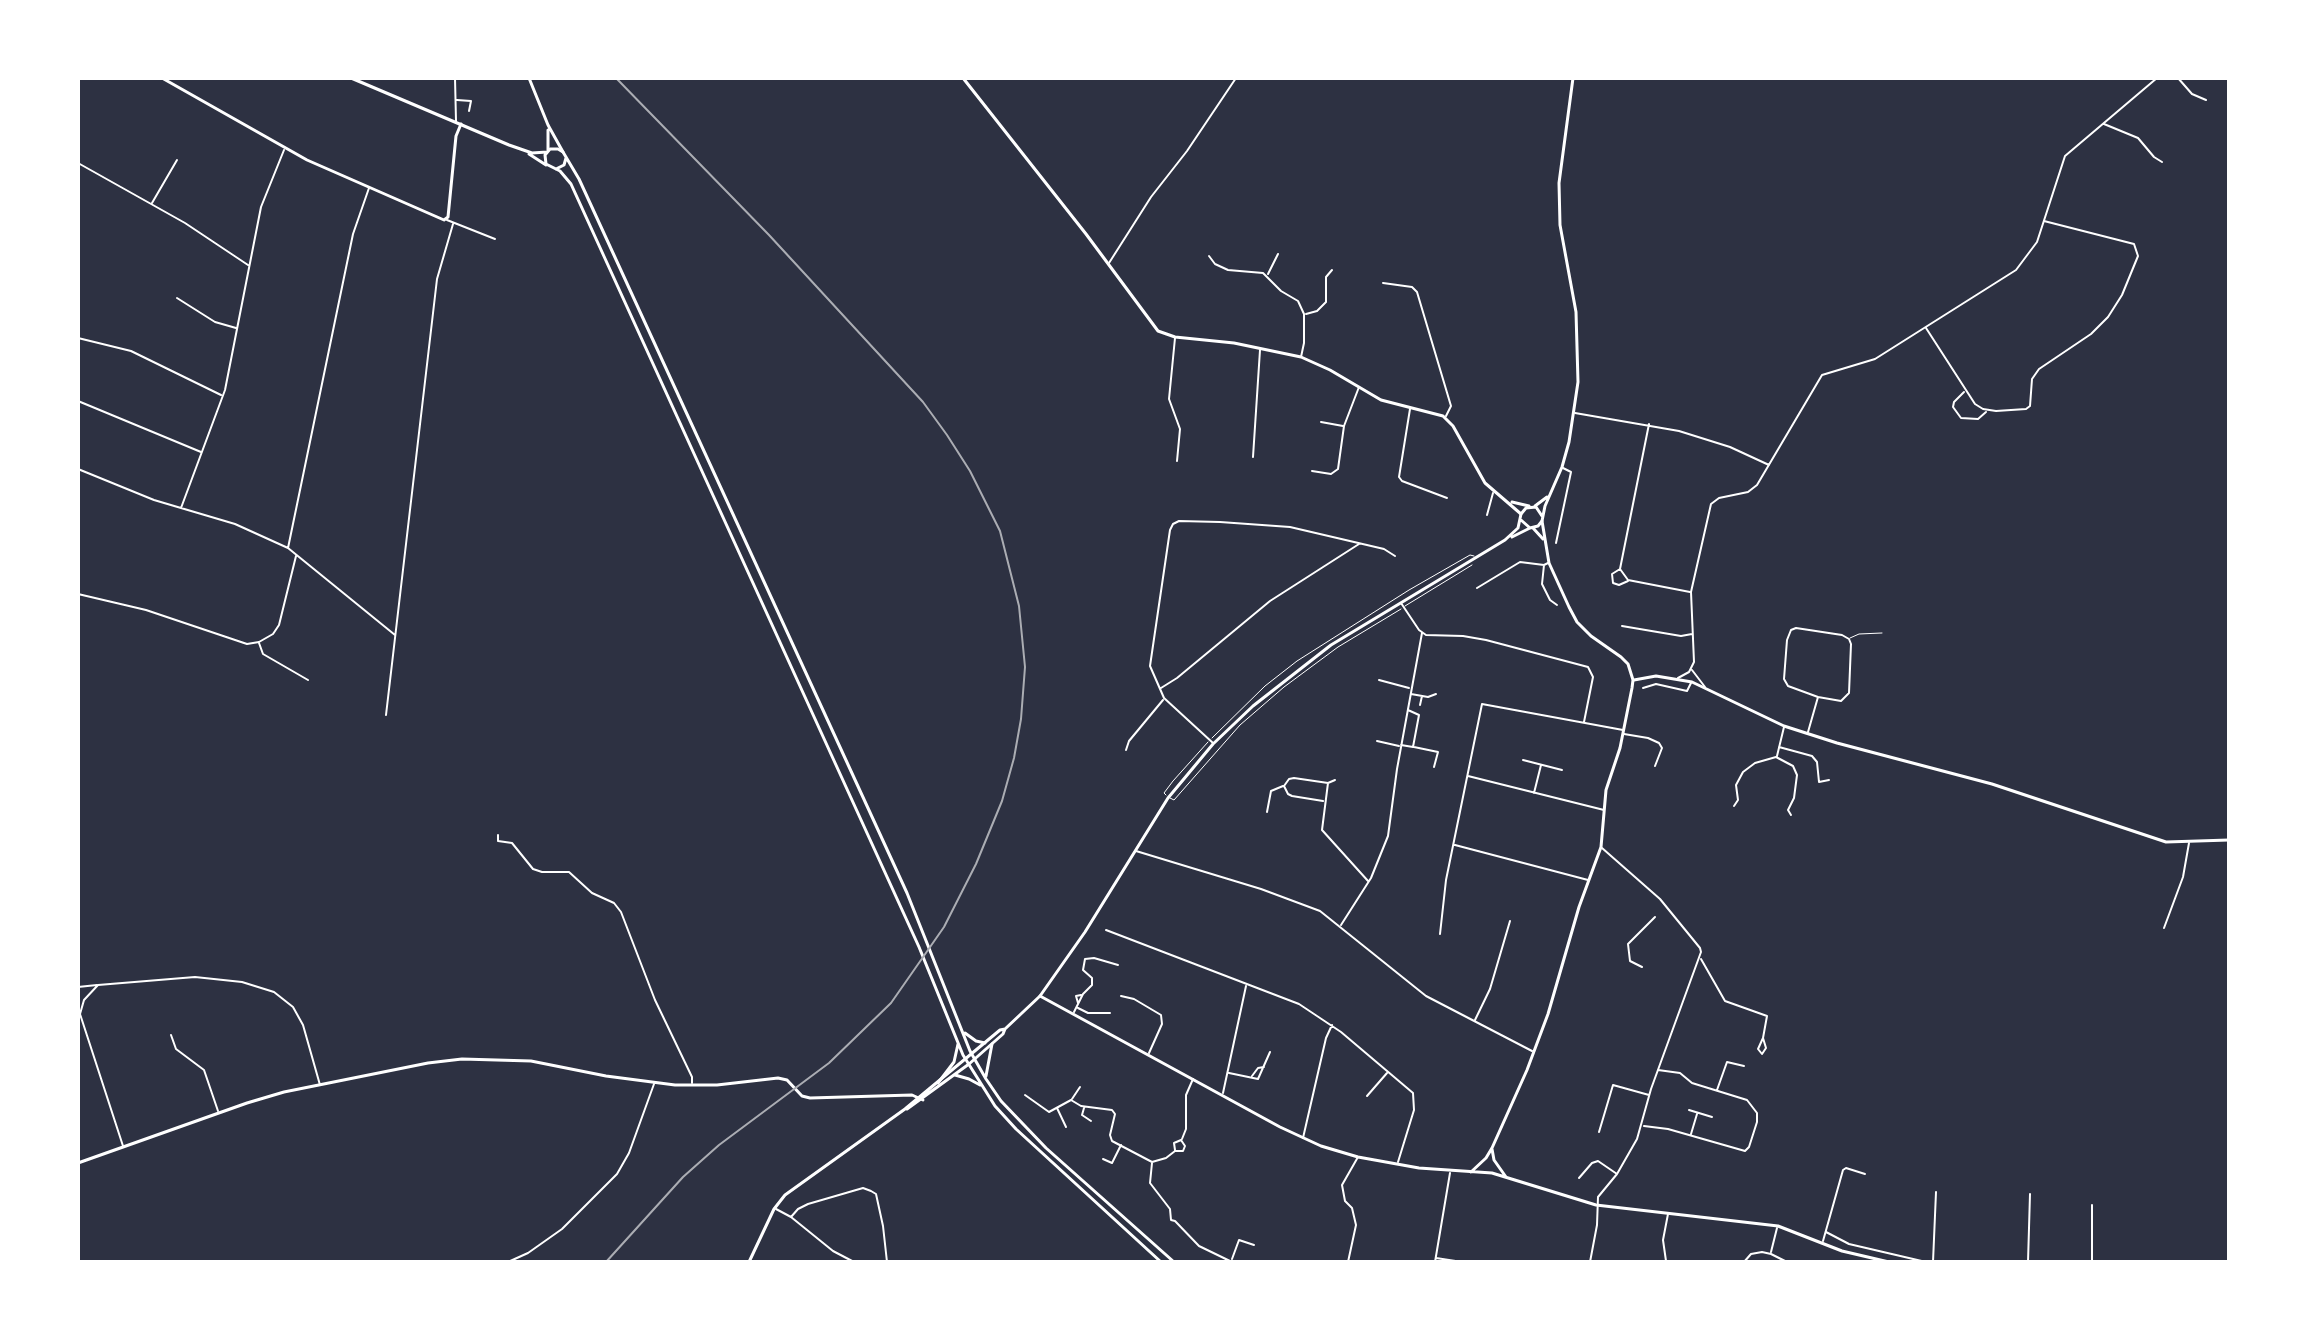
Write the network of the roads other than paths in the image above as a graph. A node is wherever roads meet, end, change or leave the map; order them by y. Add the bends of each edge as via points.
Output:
1 (162, 78) edge
2 (351, 78) edge
3 (455, 78) edge
4 (529, 78) edge
5 (963, 78) edge
6 (1236, 78) edge
7 (1573, 78) edge
8 (2157, 78) edge
9 (2178, 78) edge
10 (456, 100) junction
11 (2206, 100) dead end
12 (469, 111) dead end
13 (455, 122) junction
14 (2103, 122) junction
15 (461, 124) junction
16 (548, 125) junction
17 (285, 148) junction
18 (526, 151) junction
19 (548, 151) junction
20 (564, 153) junction
21 (177, 160) dead end
22 (2162, 162) dead end
23 (78, 163) edge
24 (547, 166) junction
25 (555, 169) junction
26 (369, 188) junction
27 (152, 204) junction
28 (446, 219) junction
29 (2044, 221) junction
30 (453, 224) junction
31 (495, 239) dead end
32 (1278, 254) dead end
33 (1209, 256) dead end
34 (1109, 264) junction
35 (250, 265) junction
36 (1332, 270) dead end
37 (1267, 275) junction
38 (1383, 283) dead end
39 (177, 298) dead end
40 (1304, 314) junction
41 (1926, 327) junction
42 (238, 329) junction
43 (1175, 337) junction
44 (78, 338) edge
45 (1260, 348) junction
46 (1301, 357) junction
47 (1359, 387) junction
48 (1965, 391) junction
49 (223, 396) junction
50 (78, 401) edge
51 (1411, 409) junction
52 (1987, 410) junction
53 (1574, 412) junction
54 (1445, 417) junction
55 (1321, 422) dead end
56 (1649, 424) junction
57 (1344, 426) junction
58 (202, 452) junction
59 (1253, 457) dead end
60 (1177, 461) dead end
61 (1770, 465) junction
62 (1562, 467) junction
63 (78, 469) edge
64 (1312, 471) dead end
65 (1494, 492) junction
66 (1548, 496) junction
67 (1447, 498) dead end
68 (1509, 501) junction
69 (1532, 506) junction
70 (181, 508) junction
71 (1521, 514) junction
72 (1487, 515) dead end
73 (1542, 518) junction
74 (1521, 520) junction
75 (1531, 528) junction
76 (1505, 540) junction
77 (1359, 543) junction
78 (1544, 543) junction
79 (1556, 543) dead end
80 (288, 548) junction
81 (297, 554) junction
82 (1395, 556) dead end
83 (1477, 557) junction
84 (1470, 561) junction
85 (1547, 564) junction
86 (1620, 569) junction
87 (1494, 578) junction
88 (1628, 580) junction
89 (1497, 583) dead end
90 (1477, 588) dead end
91 (1691, 592) junction
92 (78, 594) edge
93 (1401, 602) junction
94 (1557, 605) dead end
95 (1404, 607) junction
96 (1622, 626) dead end
97 (1422, 633) junction
98 (1882, 633) dead end
99 (1694, 634) junction
100 (395, 635) junction
101 (1849, 639) junction
102 (259, 642) junction
103 (1692, 669) junction
104 (1656, 676) junction
105 (1678, 678) junction
106 (308, 680) dead end
107 (1379, 680) dead end
108 (1633, 680) junction
109 (1692, 682) junction
110 (1656, 684) junction
111 (1705, 687) junction
112 (1643, 688) dead end
113 (1160, 689) junction
114 (1411, 689) junction
115 (1410, 694) junction
116 (1436, 694) dead end
117 (1422, 696) junction
118 (1818, 697) junction
119 (1164, 698) junction
120 (1420, 705) dead end
121 (1407, 709) junction
122 (386, 715) dead end
123 (1584, 722) junction
124 (1784, 726) junction
125 (1623, 732) junction
126 (1807, 733) junction
127 (1377, 741) dead end
128 (1212, 742) junction
129 (1401, 746) junction
130 (1413, 747) junction
131 (1779, 747) junction
132 (1126, 750) dead end
133 (1776, 757) junction
134 (1523, 760) dead end
135 (1541, 765) junction
136 (1655, 766) dead end
137 (1434, 767) dead end
138 (1562, 770) dead end
139 (1467, 776) junction
140 (1335, 780) dead end
141 (1829, 780) dead end
142 (1328, 783) junction
143 (1284, 786) junction
144 (1534, 794) junction
145 (1168, 798) junction
146 (1324, 801) junction
147 (1734, 806) dead end
148 (1604, 810) junction
149 (1267, 812) dead end
150 (1791, 815) dead end
151 (498, 835) dead end
152 (2229, 840) edge
153 (2189, 843) junction
154 (1454, 845) junction
155 (1601, 847) junction
156 (1135, 850) junction
157 (1589, 880) junction
158 (1368, 882) junction
159 (1666, 906) junction
160 (1660, 912) dead end
161 (1655, 917) dead end
162 (1510, 921) dead end
163 (1341, 926) junction
164 (2164, 928) dead end
165 (1106, 930) dead end
166 (1440, 934) dead end
167 (1700, 958) junction
168 (1118, 965) dead end
169 (1642, 967) dead end
170 (98, 985) junction
171 (1246, 985) junction
172 (78, 987) edge
173 (1040, 996) junction
174 (1121, 996) dead end
175 (1078, 1005) junction
176 (79, 1006) edge
177 (1073, 1013) junction
178 (1110, 1013) dead end
179 (1474, 1021) junction
180 (1332, 1025) junction
181 (1005, 1029) junction
182 (963, 1031) junction
183 (171, 1035) dead end
184 (1763, 1038) dead end
185 (958, 1043) junction
186 (985, 1043) junction
187 (992, 1044) junction
188 (1270, 1052) dead end
189 (1534, 1052) junction
190 (1148, 1054) junction
191 (974, 1057) junction
192 (967, 1062) junction
193 (1744, 1066) dead end
194 (1264, 1067) junction
195 (1657, 1070) junction
196 (1388, 1071) junction
197 (1227, 1073) junction
198 (955, 1075) junction
199 (1251, 1077) junction
200 (986, 1079) junction
201 (1193, 1079) junction
202 (654, 1083) junction
203 (938, 1083) junction
204 (320, 1085) junction
205 (692, 1085) junction
206 (983, 1087) junction
207 (1080, 1087) dead end
208 (1717, 1091) junction
209 (1025, 1095) dead end
210 (1223, 1095) junction
211 (1649, 1095) junction
212 (1367, 1096) dead end
213 (921, 1098) junction
214 (1071, 1100) junction
215 (1005, 1105) junction
216 (1085, 1107) junction
217 (1057, 1108) junction
218 (1689, 1110) dead end
219 (1000, 1111) junction
220 (219, 1112) junction
221 (1049, 1112) junction
222 (1697, 1112) junction
223 (1043, 1116) dead end
224 (1712, 1117) dead end
225 (1091, 1121) dead end
226 (1642, 1125) junction
227 (1066, 1127) dead end
228 (1599, 1132) dead end
229 (1690, 1135) junction
230 (1303, 1139) junction
231 (1181, 1140) junction
232 (1121, 1145) junction
233 (124, 1147) junction
234 (1492, 1148) junction
235 (1175, 1151) junction
236 (1358, 1157) junction
237 (1486, 1158) junction
238 (1103, 1159) dead end
239 (1494, 1160) junction
240 (1152, 1162) junction
241 (78, 1163) edge
242 (1481, 1163) junction
243 (1397, 1164) junction
244 (1497, 1166) junction
245 (1450, 1171) junction
246 (1483, 1172) junction
247 (1470, 1173) junction
248 (1492, 1173) junction
249 (1617, 1174) junction
250 (1865, 1174) dead end
251 (1506, 1177) junction
252 (1579, 1178) dead end
253 (1936, 1192) dead end
254 (2030, 1194) dead end
255 (1596, 1205) junction
256 (2092, 1205) dead end
257 (774, 1209) junction
258 (1668, 1213) junction
259 (791, 1217) junction
260 (1778, 1226) junction
261 (1826, 1232) junction
262 (1232, 1237) dead end
263 (1239, 1240) junction
264 (1822, 1242) junction
265 (1254, 1245) dead end
266 (1771, 1254) junction
267 (1436, 1260) edge
268 (1232, 1261) edge
269 (1666, 1261) edge
270 (1878, 1261) edge
271 (508, 1262) edge
272 (749, 1262) edge
273 (854, 1262) edge
274 (887, 1262) edge
275 (1161, 1262) edge
276 (1174, 1262) edge
277 (1348, 1262) edge
278 (1462, 1262) edge
279 (1590, 1262) edge
280 (1744, 1262) edge
281 (1787, 1262) edge
282 (1889, 1262) edge
283 (1926, 1262) edge
284 (1933, 1262) edge
285 (2028, 1262) edge
286 (2092, 1262) edge

1 - 17 main road
2 - 13 main road
3 - 10 street
4 - 16 main road
5 - 34 main road
6 - 34 street
7 - 53 main road via 1559,183 1560,225 1576,312
8 - 14 street
9 - 11 street
10 - 12 street via 471,101
10 - 13 street
13 - 15 main road
14 - 22 street via 2138,138
14 - 29 street via 2065,156
15 - 18 main road
15 - 28 main road
16 - 19 main road
16 - 20 main road
17 - 26 main road
17 - 35 street via 265,194
18 - 19 main road
18 - 24 main road
19 - 20 main road
19 - 24 main road
20 - 25 main road via 564,165
20 - 182 main road via 686,407 927,939
21 - 27 street
23 - 27 street
24 - 25 main road
25 - 185 main road via 571,184
26 - 28 main road
26 - 80 street via 353,234
27 - 35 street
28 - 30 street
29 - 41 street via 2033,249 2016,270
29 - 52 street via 2136,246 2138,256 2115,306 2091,334 2039,369 2032,379 2030,406
30 - 31 street
30 - 100 street via 437,279
32 - 37 street
33 - 37 street via 1228,270
34 - 43 main road via 1154,328
35 - 42 street
36 - 40 street via 1326,277 1324,306
37 - 40 street via 1298,301
38 - 54 street via 1414,288 1420,299 1451,406
39 - 42 street via 215,322
40 - 46 street
41 - 48 street
41 - 61 street via 1875,359 1822,375
42 - 49 street
43 - 45 main road
43 - 60 street via 1169,399 1180,429
44 - 49 street via 131,351
45 - 46 main road
45 - 59 street
46 - 47 main road
47 - 51 main road
47 - 57 street
48 - 52 street
48 - 52 street via 1953,407 1961,418 1978,419
49 - 58 street
50 - 58 street
51 - 54 main road
51 - 67 street via 1399,477
53 - 56 street
53 - 62 main road
54 - 65 main road
55 - 57 street
56 - 61 street via 1710,440
56 - 86 street
57 - 64 street via 1337,472
58 - 70 street
61 - 91 street via 1748,492 1711,504
62 - 66 main road
62 - 79 street via 1571,472
63 - 70 street
65 - 68 main road
65 - 72 street
66 - 69 main road
66 - 73 main road
68 - 69 main road
68 - 71 main road
69 - 71 main road
69 - 73 main road
70 - 80 street
71 - 74 main road
73 - 75 main road
73 - 78 main road
74 - 75 main road
74 - 76 main road
75 - 76 main road
75 - 78 main road
76 - 83 main road
77 - 82 street
77 - 113 street via 1270,601
77 - 113 street via 1282,526 1173,524 1150,662
78 - 85 main road
80 - 81 street
81 - 100 street
81 - 102 street via 279,625
83 - 84 main road
83 - 128 lane via 1470,555 1331,637 1265,686
84 - 93 main road
84 - 95 lane via 1471,567
85 - 87 street via 1520,562
85 - 94 street via 1542,584
85 - 108 main road via 1577,622 1628,664
86 - 88 street
86 - 88 street via 1612,574 1613,583
87 - 89 street
87 - 90 street
88 - 91 street
91 - 99 street
92 - 102 street via 247,644
93 - 95 street
93 - 128 main road via 1301,666
95 - 97 street
95 - 145 lane via 1281,689 1233,733 1174,800
96 - 99 street
97 - 114 street
97 - 123 street via 1486,640 1588,667 1593,677
98 - 101 lane
99 - 103 street
100 - 122 street
101 - 118 street via 1847,697
101 - 118 street via 1796,628 1789,634 1786,683
102 - 106 street via 263,654
103 - 105 street
103 - 111 street
104 - 105 main road
104 - 108 main road
104 - 110 street
105 - 109 main road
107 - 114 street
108 - 125 main road
109 - 110 street via 1687,691
109 - 111 main road
110 - 112 street
111 - 124 main road
113 - 119 street
114 - 115 street
115 - 117 street
115 - 121 street
116 - 117 street
117 - 120 street
118 - 126 street
119 - 128 street
119 - 132 street
121 - 129 street
121 - 130 street via 1419,715
123 - 125 street
123 - 139 street via 1482,704
124 - 126 main road
124 - 131 street
125 - 136 street via 1659,743
125 - 148 main road
126 - 153 main road via 1978,780 2166,842
127 - 129 street
128 - 145 main road
129 - 130 street
129 - 158 street via 1388,836
130 - 137 street via 1438,752
131 - 133 street
131 - 141 street via 1812,756 1819,782
133 - 147 street via 1743,772
133 - 150 street via 1793,766 1797,775
134 - 135 street
135 - 138 street
135 - 144 street
139 - 144 street
139 - 154 street
140 - 142 street
142 - 143 street via 1294,778
142 - 146 street
143 - 146 street via 1292,796
143 - 149 street via 1271,791
144 - 148 street
145 - 156 main road
146 - 158 street via 1323,833
148 - 155 main road
151 - 205 street via 498,841 512,843 533,869 569,872 621,912
152 - 153 main road
153 - 164 street
154 - 157 street
154 - 166 street
155 - 157 main road
155 - 159 street
156 - 163 street via 1288,899
156 - 173 main road
157 - 189 main road
158 - 163 street
159 - 160 street
159 - 167 street via 1700,948
161 - 169 street via 1628,944 1630,961
162 - 179 street via 1490,989
163 - 179 street via 1426,996
165 - 171 street
167 - 184 street via 1725,1001 1767,1016
167 - 195 street
168 - 175 street via 1085,959 1083,970 1093,981
170 - 172 street
170 - 176 street
170 - 204 street via 195,977 274,992 293,1007 303,1025
171 - 180 street via 1299,1004
171 - 197 street
173 - 177 main road
173 - 181 main road
174 - 190 street via 1161,1015
175 - 177 street
175 - 178 street via 1088,1013
176 - 233 street
177 - 190 main road
179 - 189 street
180 - 196 street
180 - 230 street
181 - 186 main road
181 - 187 main road
182 - 186 main road
182 - 191 main road
183 - 220 street via 176,1049 204,1070
185 - 192 main road
185 - 203 main road via 954,1062
186 - 191 main road
187 - 191 main road
187 - 200 main road
188 - 194 street
189 - 234 main road
190 - 201 main road
191 - 192 main road
191 - 200 main road
192 - 198 main road
192 - 203 main road
192 - 206 main road
193 - 208 street via 1727,1062
194 - 199 street
194 - 199 street via 1258,1079
195 - 208 street via 1680,1073
195 - 211 street
196 - 212 street
196 - 243 street via 1415,1099
197 - 199 street
197 - 210 street
198 - 206 main road
198 - 213 main road
200 - 215 main road
201 - 210 main road
201 - 231 street
202 - 204 main road via 489,1058 444,1061
202 - 205 main road
202 - 271 street via 617,1174 562,1229
203 - 213 main road
204 - 220 main road
205 - 213 main road via 778,1078 810,1098
206 - 219 main road
207 - 214 street
208 - 229 street via 1754,1107 1757,1118 1749,1147 1741,1150
209 - 221 street
210 - 230 main road
211 - 226 street
211 - 228 street via 1613,1085
213 - 257 main road via 794,1188
214 - 216 street
214 - 217 street
215 - 219 main road
215 - 276 main road
216 - 225 street via 1082,1115
216 - 232 street via 1114,1112 1110,1135
217 - 221 street
217 - 227 street
218 - 222 street
219 - 275 main road via 1040,1154
220 - 233 main road
221 - 223 street
222 - 224 street
222 - 229 street
226 - 229 street
226 - 249 street
230 - 236 main road
231 - 235 street via 1174,1143
231 - 235 street via 1184,1149
232 - 238 street via 1112,1163
232 - 240 street
233 - 241 main road
234 - 237 main road
234 - 239 main road
235 - 240 street
236 - 243 main road
236 - 277 street via 1342,1185 1356,1225
237 - 239 main road
237 - 242 main road
239 - 244 main road
240 - 268 street via 1150,1183 1170,1218 1199,1246
242 - 246 main road
242 - 247 main road
243 - 245 main road
244 - 248 main road
244 - 251 main road
245 - 247 main road
245 - 267 street
246 - 247 main road
246 - 248 main road
248 - 251 main road
249 - 252 street via 1598,1161
249 - 255 street
250 - 261 street via 1843,1170
251 - 255 main road
253 - 284 street
254 - 285 street
255 - 258 main road
255 - 279 street
256 - 286 street
257 - 259 street
257 - 272 main road
258 - 260 main road
258 - 269 street
259 - 273 street
259 - 274 street via 808,1204 863,1188 871,1191 876,1194
260 - 264 main road
260 - 266 street
261 - 264 street
261 - 283 street via 1849,1244
262 - 263 street
263 - 265 street
263 - 268 street
264 - 270 main road
266 - 280 street via 1755,1253
266 - 281 street
267 - 278 street
270 - 282 main road

